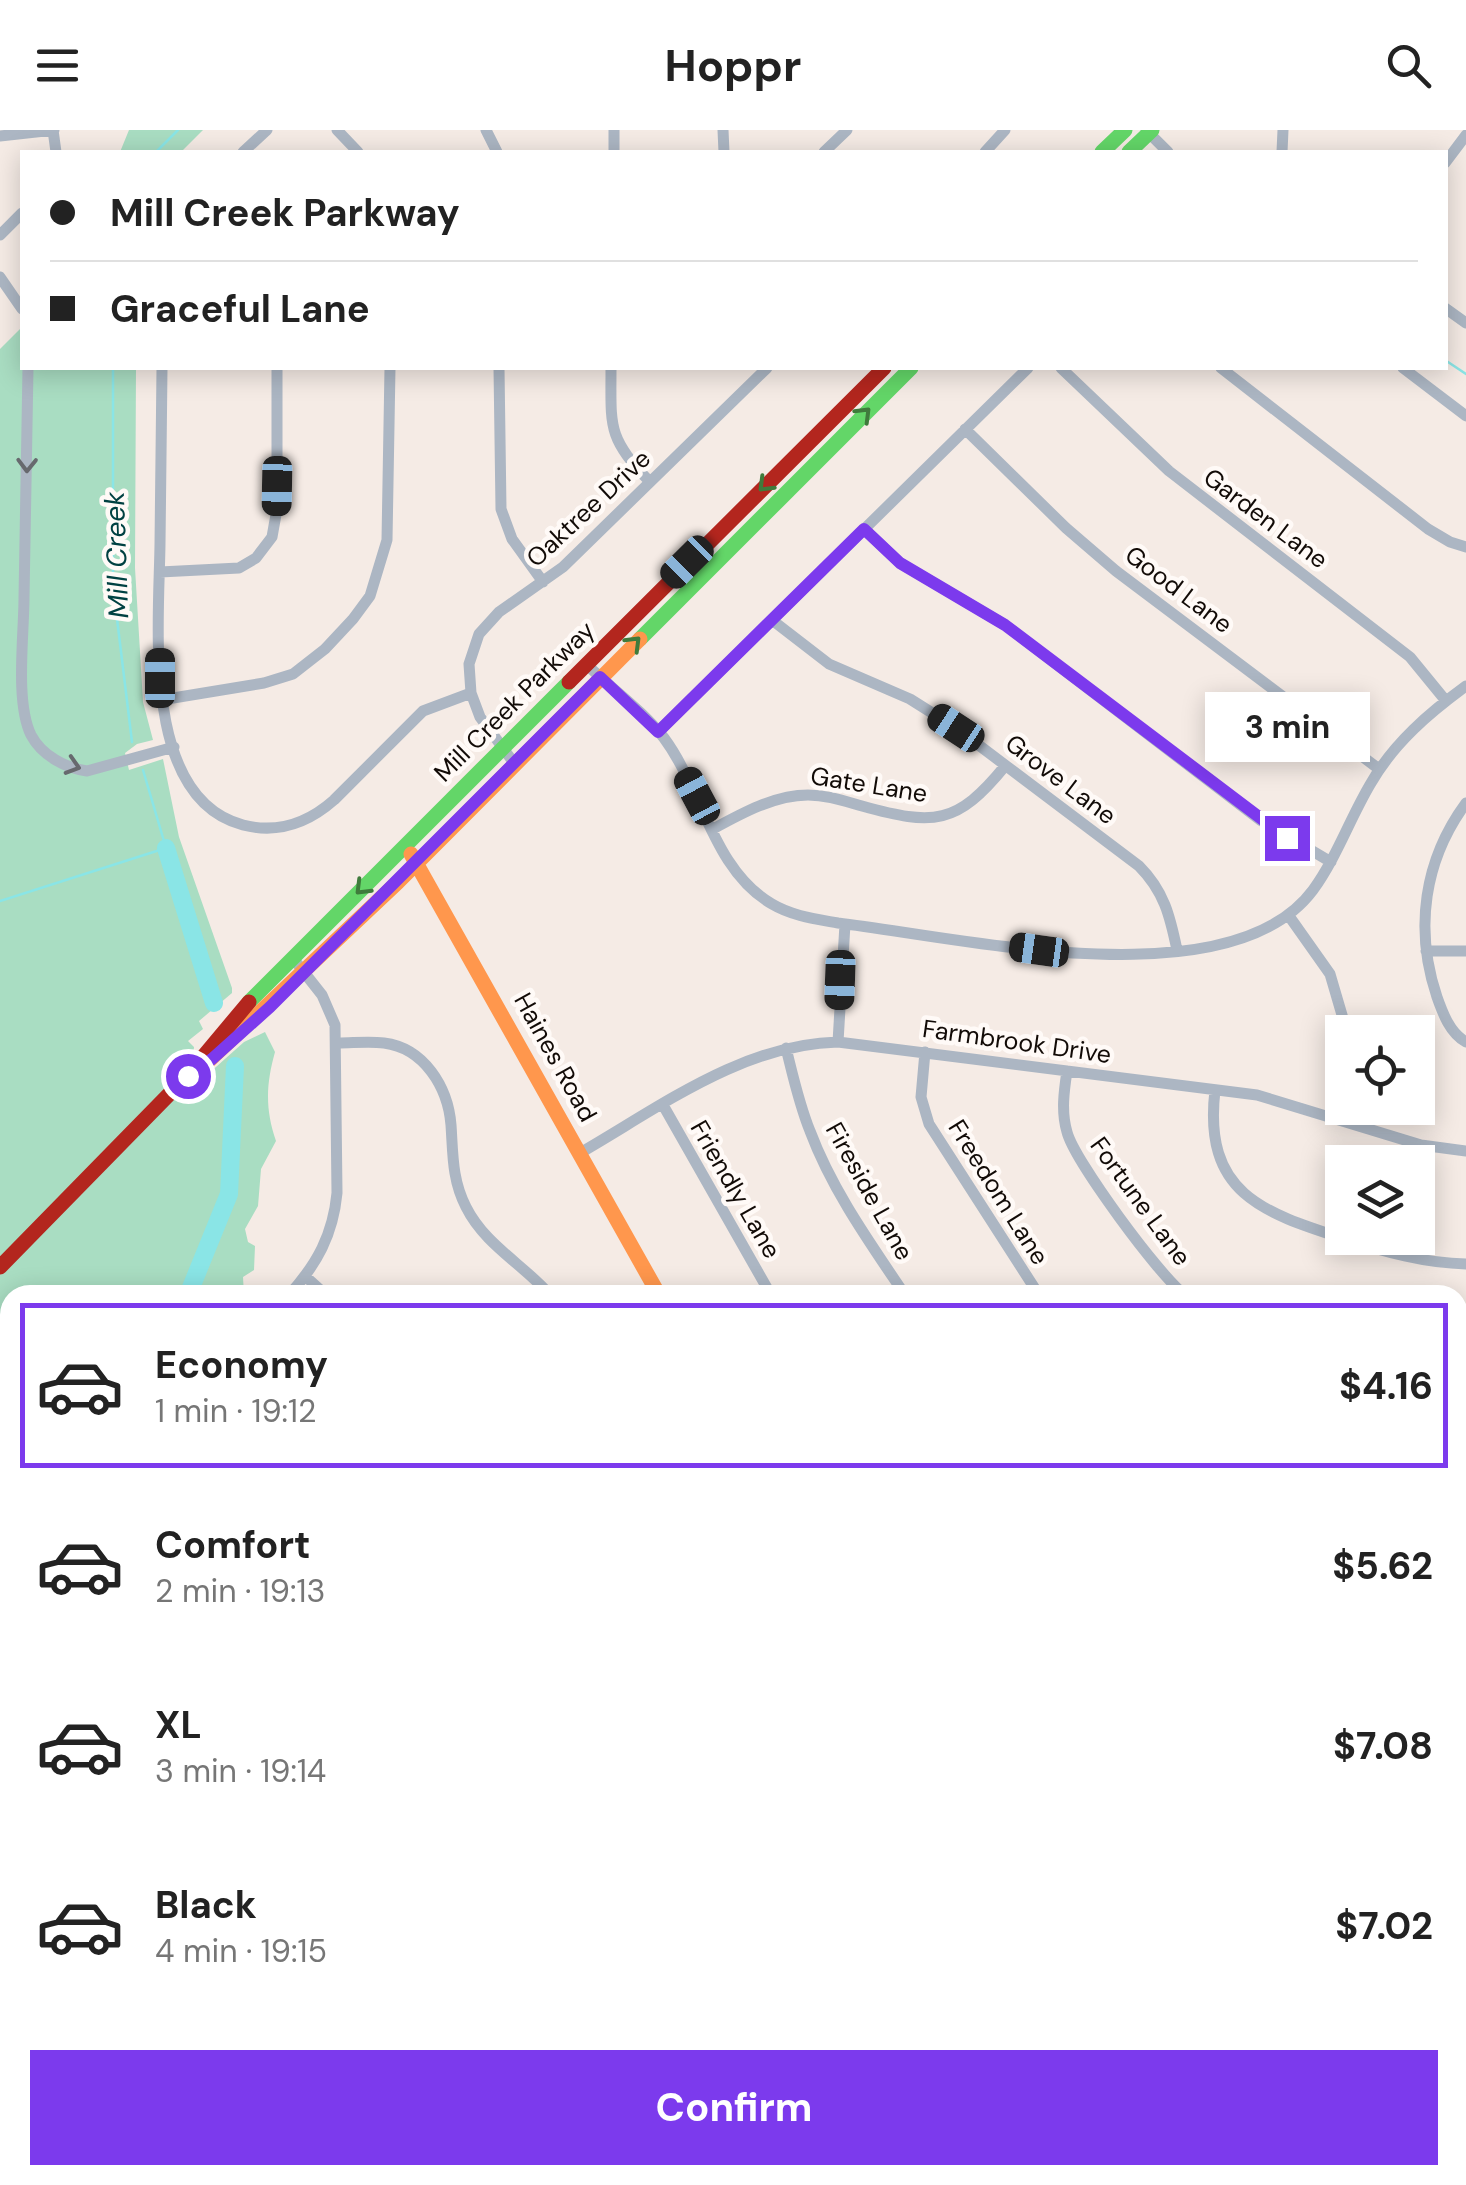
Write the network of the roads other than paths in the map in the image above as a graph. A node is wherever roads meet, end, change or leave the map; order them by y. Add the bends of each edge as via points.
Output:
1 (53, 130) edge
2 (337, 130) edge
3 (847, 130) edge
4 (1005, 130) edge
5 (1125, 130) edge
6 (1149, 131) edge
7 (262, 132) edge
8 (6, 133) edge
9 (1466, 134) edge
10 (244, 150) edge
11 (356, 150) edge
12 (826, 150) edge
13 (986, 150) edge
14 (1104, 150) edge
15 (1131, 150) edge
16 (1166, 150) edge
17 (1448, 160) edge
18 (20, 215) edge
19 (0, 234) edge
20 (0, 277) edge
21 (20, 306) edge
22 (28, 370) edge
23 (162, 370) edge
24 (277, 370) edge
25 (390, 370) edge
26 (499, 370) edge
27 (611, 370) edge
28 (764, 370) edge
29 (882, 370) edge
30 (909, 370) edge
31 (1026, 370) edge
32 (1063, 370) edge
33 (1224, 370) edge
34 (1406, 370) edge
35 (1466, 416) edge
36 (966, 428) junction
37 (650, 482) junction
38 (864, 529) junction
39 (1466, 547) edge
40 (160, 572) junction
41 (543, 582) junction
42 (772, 620) junction
43 (586, 664) junction
44 (600, 677) junction
45 (1466, 686) edge
46 (471, 693) junction
47 (162, 700) junction
48 (1446, 701) junction
49 (658, 732) junction
50 (174, 747) junction
51 (502, 748) junction
52 (514, 763) junction
53 (1005, 766) junction
54 (1379, 770) junction
55 (1466, 802) edge
56 (713, 829) junction
57 (406, 845) junction
58 (1331, 862) junction
59 (416, 863) junction
60 (1289, 916) junction
61 (845, 924) junction
62 (1177, 950) junction
63 (1426, 951) junction
64 (1466, 952) edge
65 (292, 958) junction
66 (304, 973) junction
67 (1342, 1015) edge
68 (838, 1042) junction
69 (1466, 1042) edge
70 (338, 1043) junction
71 (786, 1048) junction
72 (924, 1052) junction
73 (1067, 1070) junction
74 (188, 1076) junction
75 (1215, 1090) junction
76 (663, 1106) junction
77 (1325, 1116) edge
78 (1355, 1125) edge
79 (1466, 1152) edge
80 (580, 1153) junction
81 (1466, 1264) edge
82 (0, 1267) edge
83 (305, 1276) junction
84 (297, 1285) edge
85 (315, 1285) edge
86 (539, 1285) edge
87 (653, 1285) edge
88 (765, 1285) edge
89 (898, 1285) edge
90 (1033, 1285) edge
91 (1175, 1285) edge

1 - 8 street
2 - 11 street
3 - 12 street
4 - 13 street
5 - 14 main road
6 - 15 main road
6 - 16 street
7 - 10 street
9 - 17 street
18 - 19 street
20 - 21 street
22 -> 50 street via 23,654 30,733 56,760 87,771
23 - 40 street
24 - 40 street via 272,536 239,568
25 - 47 street via 387,540 362,608 293,674
26 - 41 street via 500,509
27 - 37 street via 614,438
28 - 37 street, Oaktree Drive
29 -> 43 main road, Mill Creek Parkway
44 -> 30 main road, Mill Creek Parkway
31 - 36 street
32 - 48 street, Garden Lane via 1169,471 1410,657
33 - 39 street via 1428,529
34 - 35 street
36 - 38 street
36 - 54 street, Good Lane via 1116,571
37 - 41 street, Oaktree Drive
38 - 42 street
38 - 58 street via 900,563 1005,625 1260,820
40 - 47 street
41 - 46 street, Oaktree Drive via 479,634 469,664
42 - 49 street
42 - 53 street, Grove Lane via 828,664 925,708
43 - 44 street
43 - 51 main road, Mill Creek Parkway
44 - 49 street
44 - 52 main road, Mill Creek Parkway
45 - 48 street
46 - 50 street via 423,712 320,812 288,827 253,828 218,815 196,795
46 - 51 street
47 - 50 street
48 - 54 street
49 - 56 street
51 - 52 street
51 - 57 main road, Mill Creek Parkway
52 - 59 main road, Mill Creek Parkway
53 - 56 street, Gate Lane via 968,806 937,817 912,818 804,795
53 - 62 street, Grove Lane via 1151,878 1166,902
54 - 58 street
55 - 63 street via 1444,832 1426,894
56 - 61 street via 736,871 765,899 788,912
57 - 59 main road, Haines Road
57 -> 65 main road, Mill Creek Parkway
58 - 60 street
59 - 66 main road, Mill Creek Parkway
59 - 80 main road, Haines Road
60 - 62 street via 1234,941
60 - 67 street via 1330,974
61 - 62 street via 1083,954
61 - 68 street
63 - 64 street
63 - 69 street via 1442,1011
65 - 66 street
65 - 74 main road, Mill Creek Parkway
66 - 70 street via 330,1009
66 - 74 main road, Mill Creek Parkway
68 - 71 street, Farmbrook Drive
68 - 72 street, Farmbrook Drive
70 - 83 street via 334,1216
70 - 86 street via 402,1047 435,1074 447,1100 454,1176 466,1207 483,1233
71 - 76 street, Farmbrook Drive via 733,1067
71 - 89 street, Fireside Lane via 819,1152
72 - 73 street, Farmbrook Drive
72 - 90 street, Freedom Lane via 920,1097 929,1124
73 - 75 street, Farmbrook Drive
73 - 91 street, Fortune Lane via 1068,1138
74 - 82 main road, Mill Creek Parkway
75 - 77 street, Farmbrook Drive via 1274,1098
75 - 81 street via 1218,1152 1257,1205 1371,1248
76 - 80 street, Farmbrook Drive
76 - 88 street, Friendly Lane
78 - 79 street, Farmbrook Drive
80 - 87 main road, Haines Road
83 - 84 street
83 - 85 street

